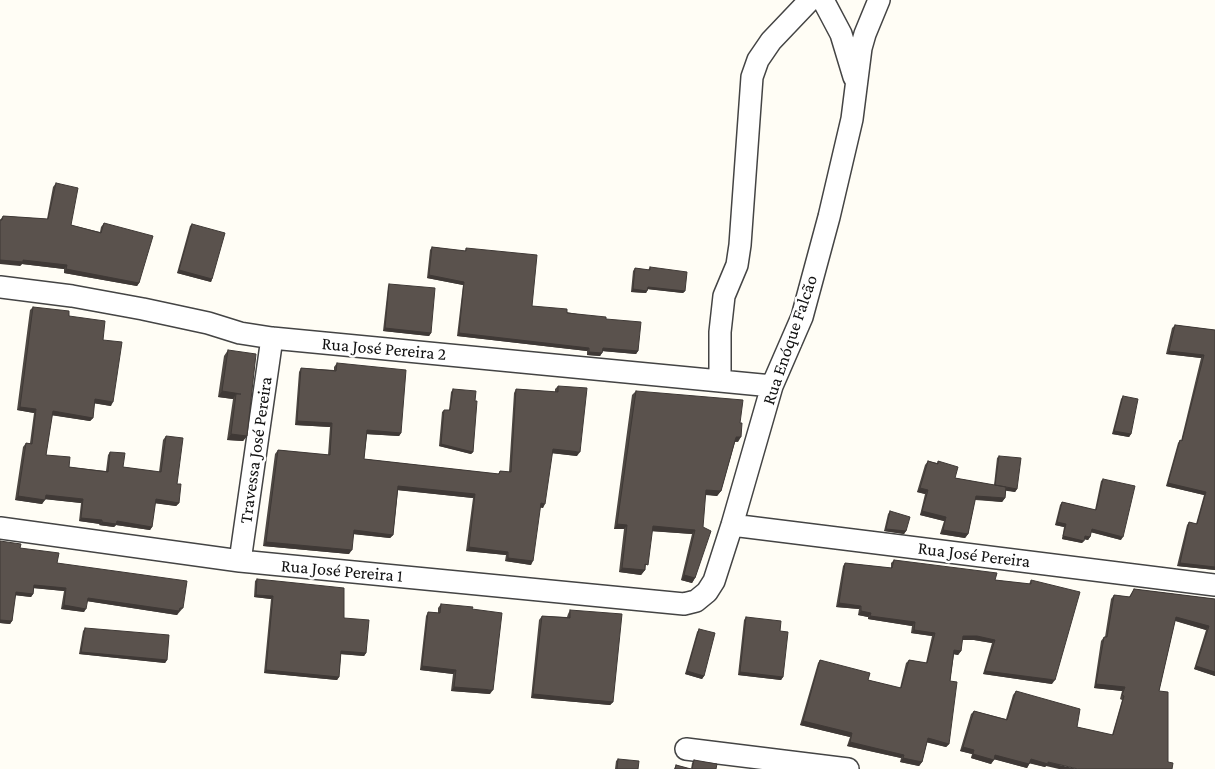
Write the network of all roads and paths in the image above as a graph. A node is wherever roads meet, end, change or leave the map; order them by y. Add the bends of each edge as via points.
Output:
1 (810, 0) edge
2 (823, 0) edge
3 (879, 0) edge
4 (856, 87) junction
5 (0, 287) edge
6 (272, 338) junction
7 (720, 381) junction
8 (772, 386) junction
9 (732, 525) junction
10 (0, 528) edge
11 (240, 561) junction
12 (1215, 585) edge
13 (684, 604) joint
14 (686, 749) dead end
15 (848, 769) edge

1 - 7 street via 771,41 752,76 740,245 737,265 724,296
2 - 4 street via 841,34
3 - 4 street, Rua Enóque Falcão via 865,34
4 - 8 street, Rua Enóque Falcão via 844,156 802,317
5 - 6 street, Rua José Pereira 2 via 72,296
6 - 7 street, Rua José Pereira 2
6 - 11 street, Travessa José Pereira
7 - 8 street, Rua José Pereira 2
8 - 9 street, Rua Enóque Falcão
9 - 12 street, Rua José Pereira
9 - 13 street, Rua Enóque Falcão via 707,592 696,601
10 - 11 street, Rua José Pereira 1
11 - 13 street, Rua José Pereira 1
14 - 15 street

